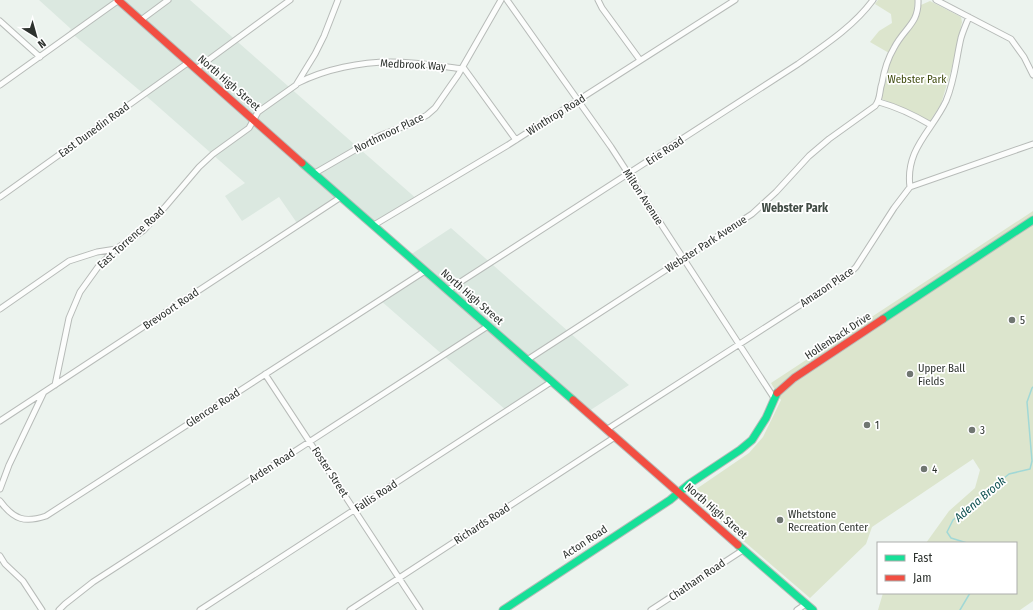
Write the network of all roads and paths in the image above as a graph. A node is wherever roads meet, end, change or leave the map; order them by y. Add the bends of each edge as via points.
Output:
1 (118, 0) edge
2 (168, 0) edge
3 (290, 0) edge
4 (338, 0) edge
5 (501, 0) edge
6 (507, 0) edge
7 (598, 0) edge
8 (735, 0) edge
9 (874, 0) edge
10 (936, 0) edge
11 (920, 1) edge
12 (969, 17) junction
13 (141, 20) junction
14 (0, 22) edge
15 (40, 57) junction
16 (640, 60) junction
17 (189, 62) junction
18 (463, 68) junction
19 (196, 69) junction
20 (1033, 75) edge
21 (0, 85) edge
22 (296, 85) junction
23 (579, 100) junction
24 (879, 102) junction
25 (254, 119) junction
26 (931, 125) junction
27 (516, 140) junction
28 (1033, 144) edge
29 (315, 174) junction
30 (628, 174) junction
31 (910, 187) junction
32 (341, 196) junction
33 (0, 197) edge
34 (1033, 220) edge
35 (374, 225) junction
36 (116, 249) junction
37 (683, 260) junction
38 (425, 271) junction
39 (448, 290) junction
40 (0, 309) edge
41 (488, 326) junction
42 (738, 345) junction
43 (527, 360) junction
44 (265, 374) junction
45 (552, 382) junction
46 (55, 385) junction
47 (43, 393) junction
48 (774, 398) junction
49 (0, 421) edge
50 (606, 430) junction
51 (615, 437) junction
52 (310, 441) junction
53 (0, 489) edge
54 (679, 493) junction
55 (0, 502) edge
56 (354, 510) junction
57 (743, 550) junction
58 (0, 556) edge
59 (399, 578) junction
60 (806, 604) junction
61 (42, 610) edge
62 (59, 610) edge
63 (200, 610) edge
64 (350, 610) edge
65 (420, 610) edge
66 (503, 610) edge
67 (651, 610) edge
68 (797, 610) edge
69 (813, 610) edge

1 - 13 main road, North High Street
1 - 15 street
2 - 13 street
3 - 19 street
4 - 22 street via 318,48
5 - 18 street, Northmoor Place
6 - 23 street, Milton Avenue
7 - 16 street
8 - 16 street, Winthrop Road
9 - 30 street, Erie Road via 862,14 818,50
10 - 12 street
11 - 24 street via 916,18 894,48 881,84
12 - 20 street via 1011,39
12 - 26 street via 961,38 955,72 946,101
13 - 17 main road, North High Street
14 - 15 street
15 - 21 street
16 - 23 street, Winthrop Road
17 - 19 main road, North High Street
17 - 33 street, East Dunedin Road
18 - 22 street, Medbrook Way via 391,62 341,68
18 - 27 street
18 - 29 street, Northmoor Place via 427,115 374,138
19 - 25 main road, North High Street
22 - 25 street, East Torrence Road via 258,112
23 - 27 street, Winthrop Road
23 - 30 street, Milton Avenue
24 - 26 street via 898,108
24 - 37 street, Webster Park Avenue via 809,156 752,214
25 - 29 main road, North High Street
25 - 36 street, East Torrence Road via 249,128 199,167 144,230
26 - 31 street via 914,153
27 - 35 street, Winthrop Road
28 - 31 street
29 - 32 main road, North High Street
30 - 37 street, Milton Avenue
30 - 39 street, Erie Road
31 - 42 street, Amazon Place via 856,268
32 - 35 main road, North High Street
32 - 46 street, Brevoort Road
34 - 48 main road, Hollenback Drive via 794,378
35 - 38 main road, North High Street
36 - 40 street via 69,260
36 - 46 street, East Torrence Road via 98,267 80,292 69,318
37 - 42 street, Milton Avenue
37 - 43 street, Webster Park Avenue
38 - 39 main road, North High Street
38 - 44 street, Glencoe Road
39 - 41 main road, North High Street
41 - 43 main road, North High Street
41 - 52 street, Arden Road
42 - 48 street, Milton Avenue
42 - 50 street, Amazon Place
43 - 45 main road, North High Street
44 - 52 street, Foster Street
44 - 55 street, Glencoe Road via 46,516 26,520 11,513
45 - 50 main road, North High Street
45 - 56 street, Fallis Road
46 - 47 street, Brevoort Road
47 - 49 street, Brevoort Road
47 - 53 street
48 - 54 main road, Hollenback Drive via 766,418 752,440
50 - 51 main road, North High Street
51 - 54 main road, North High Street
51 - 59 street, Richards Road
52 - 56 street, Foster Street
52 - 62 street, Arden Road via 84,588
54 - 57 main road, North High Street
54 - 66 main road, Acton Road
56 - 59 street, Foster Street
56 - 63 street, Fallis Road
57 - 60 main road, North High Street
57 - 67 street, Chatham Road
58 - 61 street via 23,581
59 - 64 street, Richards Road
59 - 65 street, Foster Street
60 - 68 street
60 - 69 main road, North High Street

